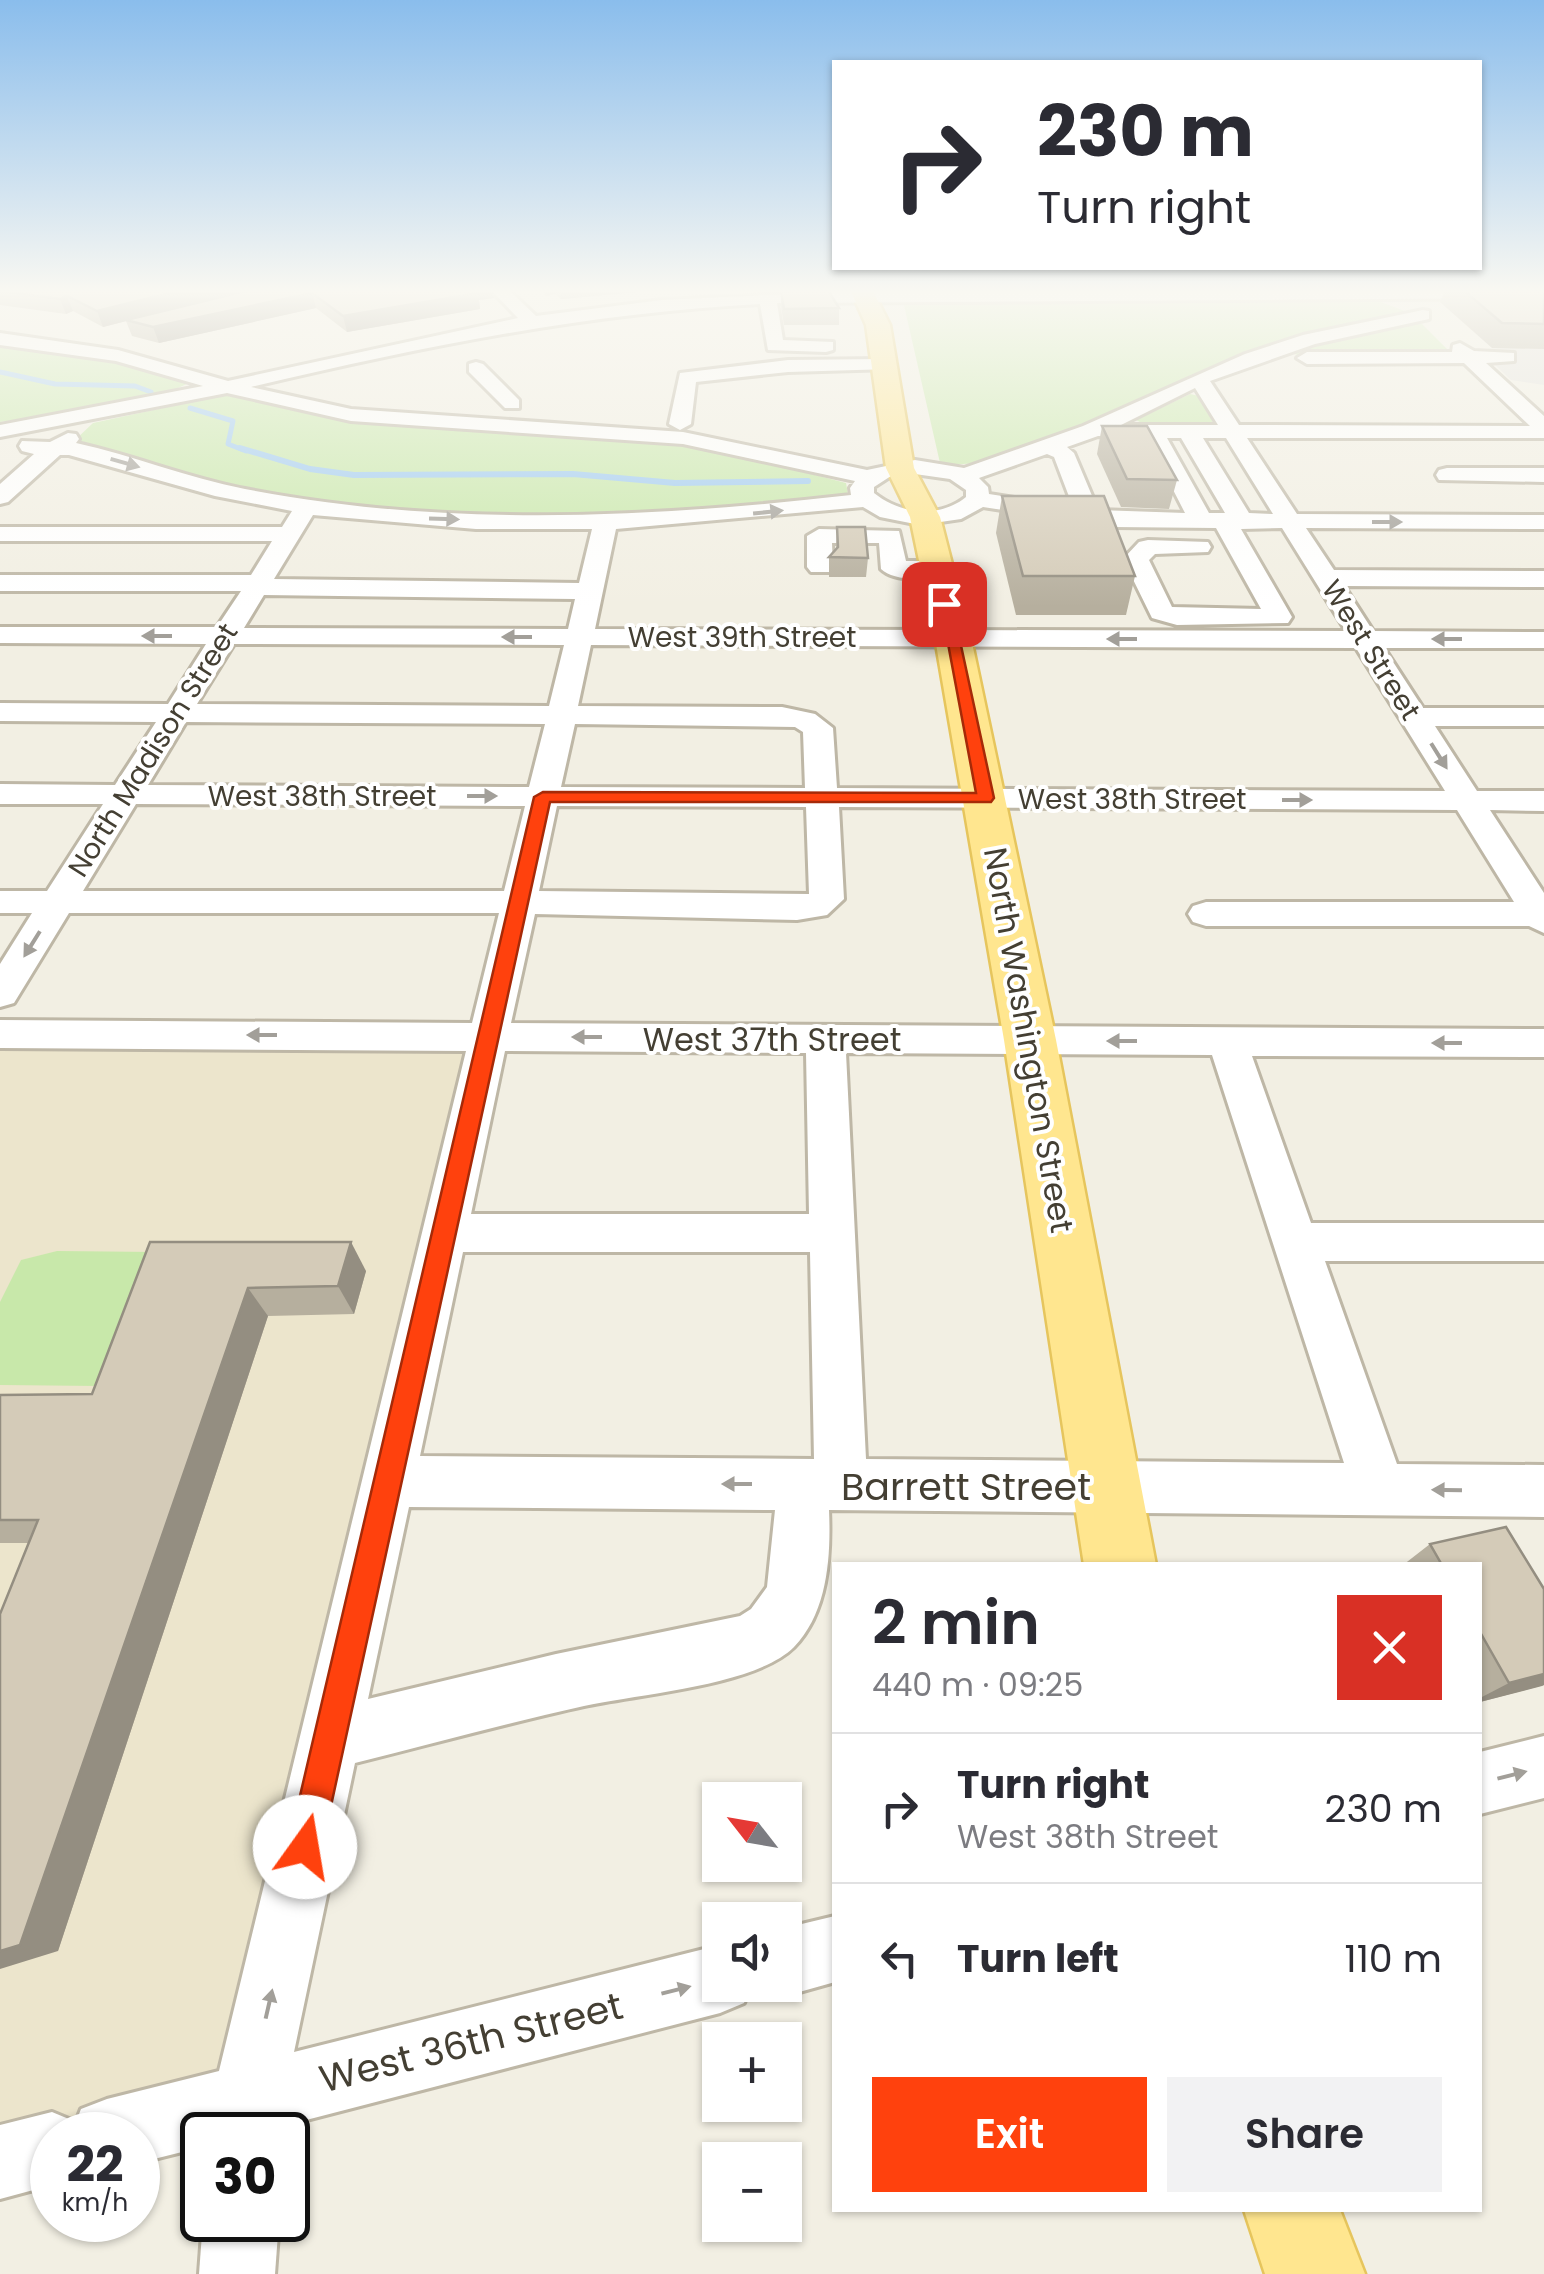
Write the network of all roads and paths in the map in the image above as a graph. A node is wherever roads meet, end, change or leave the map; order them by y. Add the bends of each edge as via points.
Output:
1 (185, 395) edge
2 (262, 395) edge
3 (344, 395) dead end
4 (514, 395) edge
5 (685, 395) edge
6 (889, 395) edge
7 (1166, 395) edge
8 (1209, 395) edge
9 (1509, 395) edge
10 (312, 408) junction
11 (90, 416) junction
12 (619, 418) dead end
13 (1544, 429) edge
14 (681, 431) junction
15 (1091, 431) junction
16 (1152, 431) junction
17 (1188, 431) junction
18 (1232, 431) junction
19 (576, 432) junction
20 (928, 435) dead end
21 (1049, 446) junction
22 (15, 447) edge
23 (58, 449) junction
24 (900, 468) junction
25 (1447, 475) dead end
26 (1544, 475) edge
27 (963, 476) junction
28 (1180, 477) junction
29 (1214, 478) junction
30 (868, 489) junction
31 (928, 492) junction
32 (0, 497) edge
33 (978, 499) junction
34 (307, 506) junction
35 (1088, 518) junction
36 (1135, 521) junction
37 (1290, 522) junction
38 (1544, 522) edge
39 (605, 524) junction
40 (1227, 528) junction
41 (0, 534) edge
42 (289, 534) junction
43 (1148, 547) junction
44 (820, 567) dead end
45 (936, 569) junction
46 (1325, 578) junction
47 (1544, 579) edge
48 (0, 583) edge
49 (257, 585) junction
50 (590, 591) junction
51 (0, 635) edge
52 (225, 636) junction
53 (579, 637) junction
54 (953, 638) junction
55 (1364, 639) junction
56 (1544, 640) edge
57 (0, 712) edge
58 (177, 712) junction
59 (562, 715) junction
60 (1414, 717) junction
61 (1544, 717) edge
62 (0, 794) edge
63 (125, 795) junction
64 (543, 797) junction
65 (823, 798) junction
66 (985, 798) junction
67 (1467, 800) junction
68 (1544, 801) edge
69 (0, 902) edge
70 (58, 902) junction
71 (519, 902) junction
72 (1540, 912) edge
73 (1206, 914) dead end
74 (0, 994) edge
75 (0, 1034) edge
76 (488, 1037) junction
77 (826, 1039) junction
78 (1030, 1040) junction
79 (1227, 1041) junction
80 (1544, 1043) edge
81 (444, 1232) junction
82 (832, 1233) junction
83 (1295, 1242) junction
84 (1544, 1242) edge
85 (388, 1481) junction
86 (821, 1484) junction
87 (1107, 1487) junction
88 (1380, 1490) junction
89 (1544, 1491) edge
90 (1120, 1562) edge
91 (330, 1739) junction
92 (1544, 1767) edge
93 (1482, 1783) edge
94 (832, 1951) edge
95 (802, 1958) edge
96 (702, 1984) edge
97 (248, 2112) edge
98 (264, 2112) edge
99 (30, 2154) edge
100 (0, 2162) edge
101 (1293, 2212) edge
102 (239, 2242) edge
103 (238, 2274) edge
104 (1315, 2274) edge

1 - 11 street
2 - 10 street
3 - 10 street
4 - 19 street via 570,414
5 - 14 street
6 - 24 main road, North Washington Street
7 - 15 street
8 - 18 street, West Street
9 - 13 street
10 - 19 street
11 - 22 street
11 - 23 street
12 - 14 street
13 - 18 street
14 - 19 street
14 - 30 street
15 - 16 street
15 - 21 street
16 - 17 street
16 - 28 street
17 - 18 street
17 - 29 street
18 - 37 street, West Street
20 - 31 main road, North Washington Street
21 - 27 street
21 - 35 street via 1063,454
22 - 23 street
22 - 32 street
23 -> 34 street
24 - 30 street
24 - 31 main road, North Washington Street
24 - 31 street
25 - 26 street
27 - 31 street
27 - 33 street via 977,487
28 - 29 street
28 - 40 street
29 - 40 street
30 - 31 street via 890,512
39 -> 30 street
31 - 33 street via 960,512
31 - 45 main road, North Washington Street
33 - 35 street
34 -> 39 street via 422,519
34 - 42 street, North Madison Street
35 - 36 street
36 - 40 street
36 - 43 street
37 -> 38 street
37 - 40 street
37 - 46 street, West Street
39 - 50 street
40 - 43 street
40 - 43 street via 1278,617 1160,612 1136,559
41 - 42 street
42 - 49 street, North Madison Street
44 - 45 street via 819,536 890,536 894,569
45 - 54 main road, North Washington Street
46 - 47 street
46 - 55 street, West Street
48 - 49 street
49 - 50 street
49 - 52 street, North Madison Street
50 - 53 street
52 -> 51 street, West 39th Street
53 -> 52 street, West 39th Street
52 - 58 street, North Madison Street
53 - 54 street, West 39th Street
53 - 59 street
55 -> 54 street, West 39th Street
54 - 66 main road, North Washington Street
56 -> 55 street, West 39th Street
55 - 60 street, West Street
57 - 58 street
58 - 59 street
58 - 63 street, North Madison Street
59 - 64 street
59 - 65 street via 804,720 818,728
60 - 61 street
60 -> 67 street, West Street
62 - 63 street, West 38th Street
63 -> 64 street, West 38th Street
63 - 70 street, North Madison Street
64 - 65 street, West 38th Street
64 - 71 street
65 - 66 street, West 38th Street
65 - 71 street via 827,889 814,908
66 -> 67 street, West 38th Street
66 - 78 main road, North Washington Street
67 - 68 street, West 38th Street
67 - 72 street, West Street
69 - 70 street
70 - 71 street
70 -> 74 street, North Madison Street
71 - 76 street
72 - 73 street
76 -> 75 street, West 37th Street
77 -> 76 street, West 37th Street
76 - 81 street
77 - 78 street, West 37th Street
77 - 82 street
79 -> 78 street, West 37th Street
78 - 87 main road, North Washington Street
80 -> 79 street, West 37th Street
79 - 83 street
81 - 82 street
81 - 85 street
82 - 86 street
83 - 84 street
83 - 88 street
86 -> 85 street, Barrett Street
85 - 91 street
86 - 87 street, Barrett Street
86 - 91 street via 786,1612 770,1631 745,1643
87 - 88 street, Barrett Street
87 - 90 main road, North Washington Street
89 -> 88 street, Barrett Street
97 -> 91 street
93 -> 92 street
94 - 95 street
98 -> 96 street, West 36th Street
99 - 100 street
101 - 104 main road
102 - 103 street

